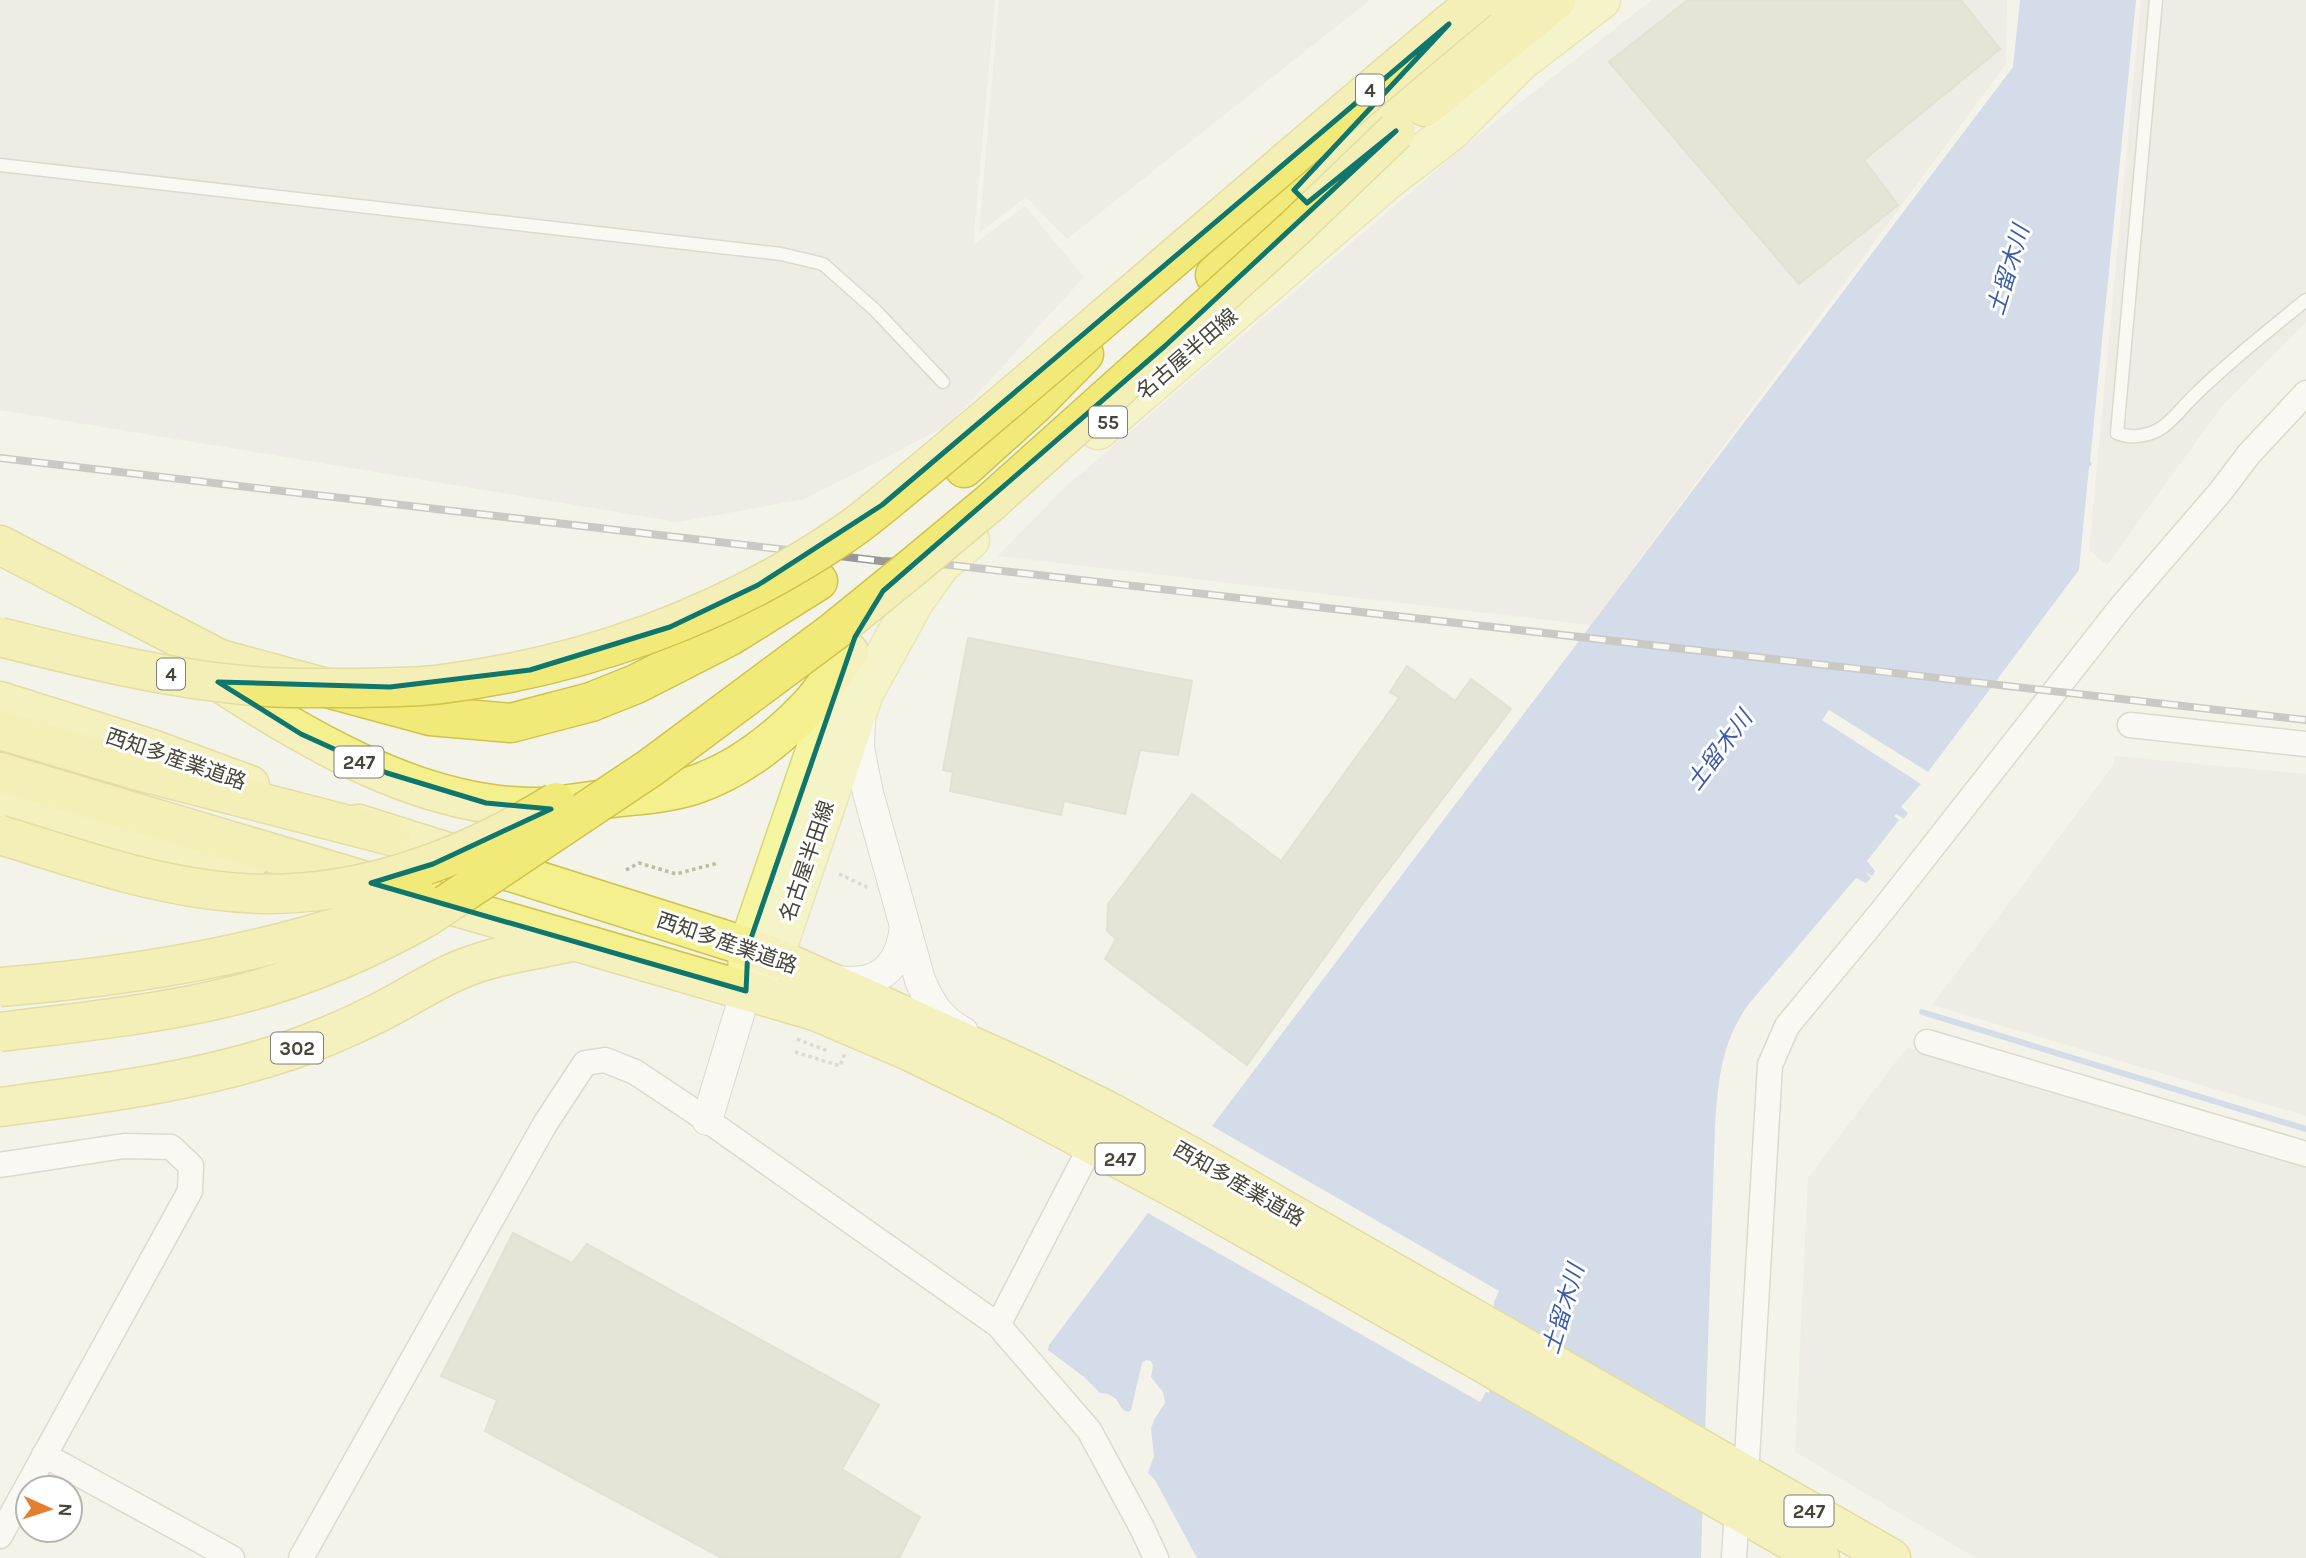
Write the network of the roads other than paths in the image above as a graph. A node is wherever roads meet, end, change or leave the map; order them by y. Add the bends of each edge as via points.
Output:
1 (1471, 0) edge
2 (1478, 0) edge
3 (1515, 0) edge
4 (1556, 0) edge
5 (1601, 0) edge
6 (2155, 0) edge
7 (1396, 131) junction
8 (0, 164) edge
9 (1187, 246) junction
10 (1215, 275) junction
11 (2306, 300) edge
12 (943, 382) dead end
13 (2302, 400) edge
14 (0, 545) edge
15 (116, 607) junction
16 (0, 609) edge
17 (0, 637) edge
18 (849, 652) junction
19 (344, 688) junction
20 (864, 693) junction
21 (0, 701) edge
22 (2130, 725) dead end
23 (0, 730) edge
24 (2306, 744) edge
25 (0, 772) edge
26 (0, 803) edge
27 (825, 805) junction
28 (872, 808) junction
29 (0, 835) edge
30 (391, 836) junction
31 (521, 854) junction
32 (381, 886) junction
33 (905, 926) junction
34 (578, 941) junction
35 (761, 952) junction
36 (825, 979) junction
37 (0, 987) edge
38 (747, 991) junction
39 (0, 1032) edge
40 (1927, 1042) dead end
41 (0, 1107) edge
42 (707, 1120) junction
43 (1100, 1128) junction
44 (2306, 1154) edge
45 (0, 1165) edge
46 (998, 1325) junction
47 (44, 1455) junction
48 (1734, 1488) junction
49 (0, 1536) edge
50 (232, 1558) edge
51 (301, 1558) edge
52 (1156, 1558) edge
53 (1734, 1558) edge
54 (1820, 1558) edge
55 (1891, 1558) edge

1 - 10 main road, 名古屋半田線 / 55
2 - 9 highway, 4, bridge
3 - 10 highway via 1462,40
4 - 7 highway, 4
5 - 20 main road, 名古屋半田線 / 55 via 1521,61 1450,132 1385,182 941,564 914,602
6 - 11 lane via 2117,433 2135,436 2162,428
7 - 29 highway, bridge via 871,578 649,742 513,827 395,877 292,894 174,884
7 - 31 highway, bridge via 1185,328 914,567 650,768
8 - 12 lane via 781,254 823,264 875,310
9 - 15 highway, bridge via 1037,403 915,512 730,636 591,702 511,723 430,716 219,659
9 - 19 highway, bridge via 882,505 801,562 758,585 670,627 541,667 437,685
10 - 18 main road, 名古屋半田線 / 55 via 1104,390 900,563
13 - 48 street via 2249,454 2120,607 1787,1026 1770,1065
14 - 15 highway, 247
15 - 18 highway, 247 via 246,700 345,756 435,791 486,803 533,807 666,792 722,774 751,756 804,710
16 - 19 highway, bridge via 118,650 172,663
17 - 19 highway, 4, bridge via 211,681
18 - 35 main road, 名古屋半田線 / 55
20 - 27 main road, 名古屋半田線 / 55
20 - 28 street via 859,748
21 - 30 highway, 西知多産業道路 / 247 via 152,749
22 - 24 street
23 - 30 highway, 西知多産業道路 / 247
25 - 32 highway, 西知多産業道路 / 247
26 - 32 highway, 西知多産業道路 / 247 via 144,842
27 - 28 street via 854,796
27 - 35 main road, 名古屋半田線 / 55
28 - 33 street
30 - 35 highway, 西知多産業道路 / 247
31 - 37 highway, bridge via 411,902 326,931 206,958
31 - 39 highway, bridge via 390,938 264,987 159,1011
32 - 34 highway, 西知多産業道路 / 247
33 - 36 street via 898,956 881,974 860,982
33 - 43 street via 920,981 942,1018 1045,1074
34 - 38 highway, 西知多産業道路 / 247
34 - 41 highway, 302 via 461,969 339,1031 250,1063 161,1084
35 - 36 highway, 西知多産業道路 / 247
35 - 38 main road, 名古屋半田線 / 55
36 - 43 highway, 西知多産業道路 / 247 via 1025,1070
38 - 42 street
38 - 43 highway, 西知多産業道路 / 247 via 815,1011
40 - 44 street
42 - 46 street
42 - 51 street via 635,1072 605,1060 585,1063 511,1182
43 - 46 street
43 - 48 highway, 西知多産業道路 / 247 via 1479,1322
43 - 48 highway, 西知多産業道路 / 247 via 1186,1195 1478,1360
45 - 47 street via 124,1146 171,1147 191,1166 190,1191
46 - 52 street via 1089,1430
47 - 49 street
47 - 50 street
48 - 53 street
48 - 54 highway, 西知多産業道路 / 247
48 - 55 highway, 西知多産業道路 / 247

